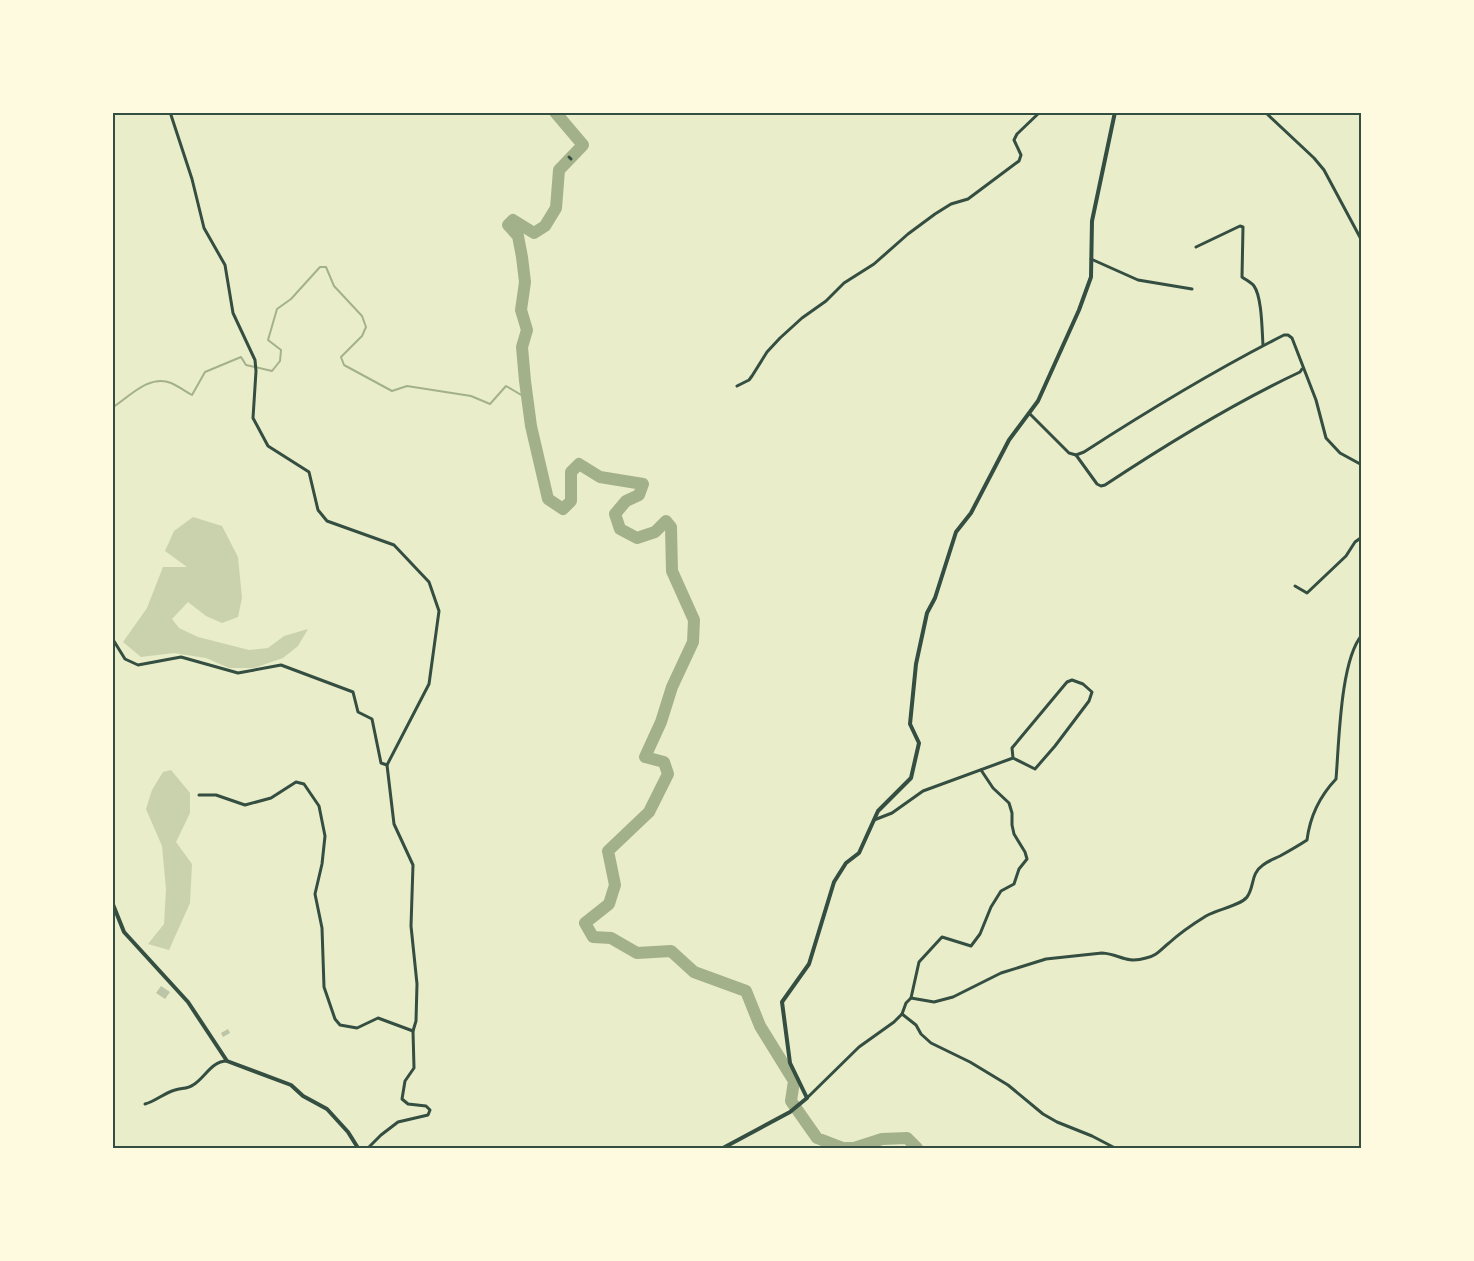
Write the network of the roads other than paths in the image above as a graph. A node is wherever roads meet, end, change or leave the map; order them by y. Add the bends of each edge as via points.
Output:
1 (170, 112) edge
2 (1040, 112) edge
3 (1115, 112) edge
4 (1265, 112) edge
5 (1362, 241) edge
6 (1196, 247) dead end
7 (1091, 259) junction
8 (1192, 290) dead end
9 (1263, 345) junction
10 (1303, 369) junction
11 (737, 386) dead end
12 (1029, 413) junction
13 (1076, 455) junction
14 (1362, 465) edge
15 (1362, 537) edge
16 (1295, 586) dead end
17 (1362, 635) edge
18 (112, 638) edge
19 (1013, 758) junction
20 (387, 765) junction
21 (981, 770) junction
22 (199, 795) dead end
23 (874, 820) junction
24 (112, 902) edge
25 (911, 998) junction
26 (902, 1014) junction
27 (412, 1031) junction
28 (227, 1061) junction
29 (807, 1098) junction
30 (145, 1104) dead end
31 (358, 1149) edge
32 (368, 1149) edge
33 (723, 1149) edge
34 (1115, 1149) edge

1 - 20 street via 204,228 225,265 233,313 255,360 253,418 268,446 309,472 318,510 327,521 394,545 429,582 439,611 429,684
2 - 11 street via 1014,140 1021,155 1019,161 968,199 934,214 874,264 844,283 780,338 752,376
3 - 7 street via 1092,221
4 - 5 street via 1324,171
6 - 9 street via 1243,227 1242,277 1251,282 1258,296
7 - 8 street via 1138,280
7 - 12 street via 1091,277 1079,310
9 - 10 street via 1288,335
9 - 13 street
10 - 13 street via 1186,432 1105,486 1097,484
10 - 14 street via 1326,438 1340,453
12 - 13 street via 1069,453
12 - 23 street via 956,532 927,613 916,664 910,724 919,743 911,778
15 - 16 street via 1307,593
17 - 25 street via 1353,649 1342,698 1336,779 1317,804 1307,840 1258,869 1240,903 1192,924 1148,958 1128,960 1102,953 1046,958 1000,973 942,1000
18 - 20 street via 125,659 138,665 181,657 238,673 280,665 352,692 358,712 372,719 381,763
19 - 19 street via 1012,748 1066,682 1083,684 1092,692 1035,769
19 - 21 street
20 - 27 street via 394,824 413,865 411,926 417,984
21 - 23 street via 923,791 892,813
21 - 25 street via 1009,803 1014,834 1027,859 1014,884 1001,891 971,946 942,938 919,962
22 - 27 street via 216,795 245,805 271,798 296,782 304,784 319,806 325,836 315,894 322,928 324,987 335,1019 340,1025 357,1028 378,1018
23 - 29 street via 859,853 846,863 834,882 809,964 782,1002 790,1063
24 - 28 street via 124,932 188,1002
25 - 26 street
26 - 29 street via 859,1047
26 - 34 street via 931,1043 1008,1085 1043,1114
27 - 32 street via 414,1068 405,1081 402,1099 430,1110 428,1114 398,1122
28 - 30 street via 216,1064 192,1086
28 - 31 street via 291,1085 327,1109
29 - 33 street via 790,1112

